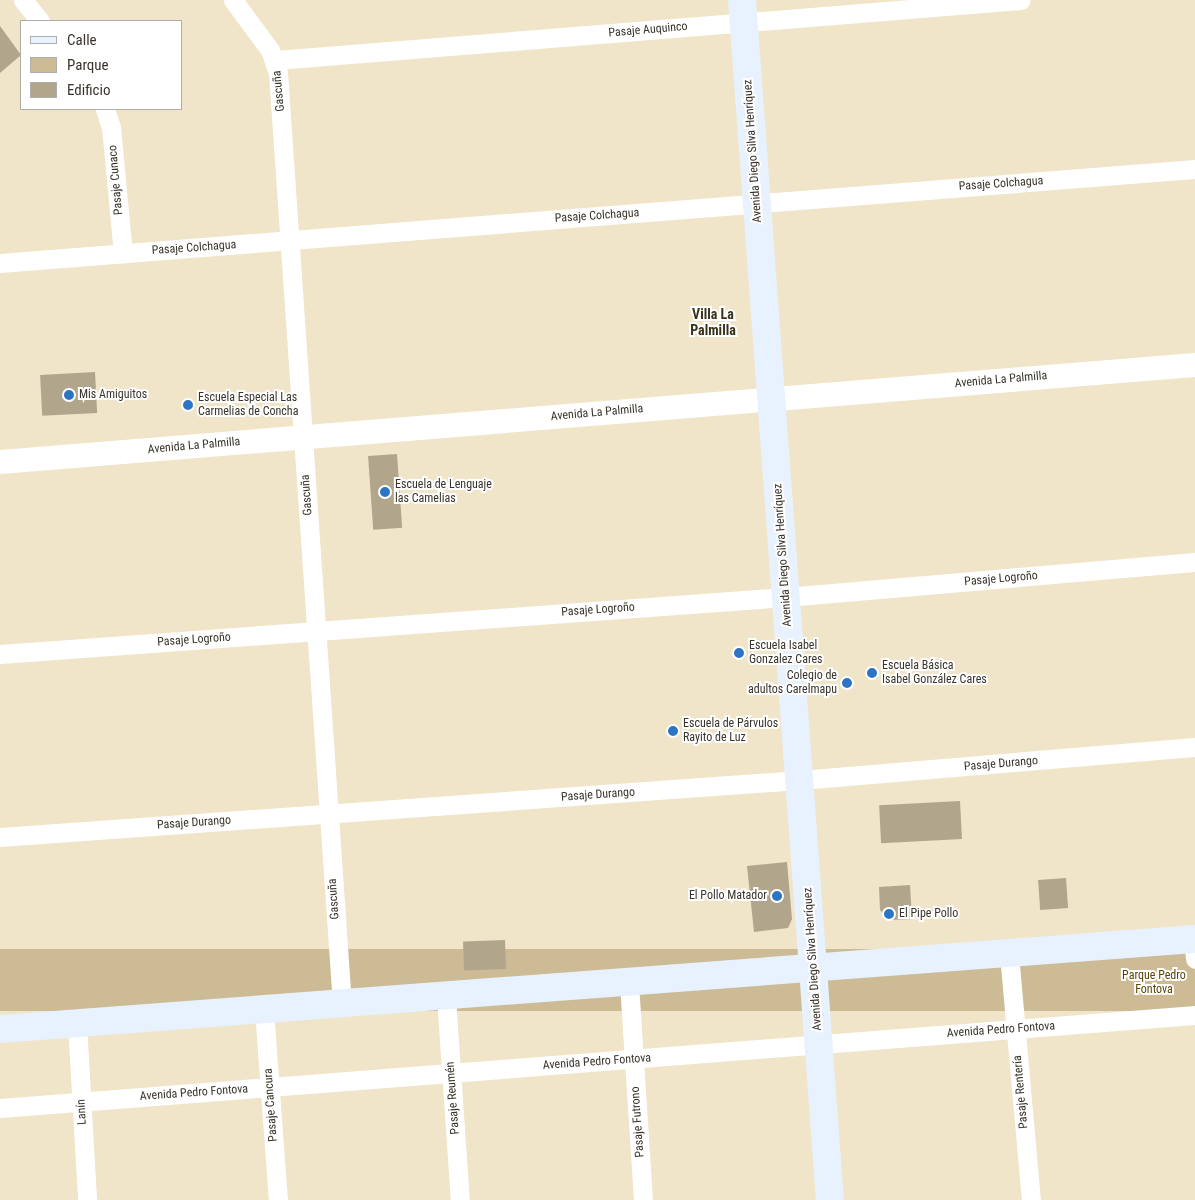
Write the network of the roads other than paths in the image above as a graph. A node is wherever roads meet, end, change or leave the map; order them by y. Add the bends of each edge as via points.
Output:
1 (23, 0) edge
2 (233, 0) edge
3 (1021, 0) edge
4 (743, 11) edge
5 (39, 20) edge
6 (276, 60) junction
7 (105, 110) edge
8 (1195, 169) edge
9 (757, 204) junction
10 (290, 240) junction
11 (123, 253) junction
12 (0, 263) edge
13 (1195, 365) edge
14 (772, 399) junction
15 (303, 437) junction
16 (0, 462) edge
17 (1195, 562) edge
18 (786, 597) junction
19 (316, 631) junction
20 (0, 654) edge
21 (1195, 747) edge
22 (800, 780) junction
23 (329, 814) junction
24 (0, 837) edge
25 (1194, 946) edge
26 (1009, 954) junction
27 (813, 970) junction
28 (629, 983) junction
29 (446, 997) junction
30 (342, 1004) junction
31 (264, 1010) junction
32 (1195, 1015) edge
33 (77, 1024) junction
34 (1016, 1029) junction
35 (0, 1030) edge
36 (819, 1044) junction
37 (634, 1059) junction
38 (451, 1073) junction
39 (270, 1087) junction
40 (81, 1102) junction
41 (0, 1108) edge
42 (87, 1200) edge
43 (278, 1200) edge
44 (460, 1200) edge
45 (643, 1200) edge
46 (830, 1200) edge
47 (1031, 1200) edge

1 - 5 street
2 - 6 street, Gascuña
3 - 4 street, Pasaje Auquinco
4 - 6 street, Pasaje Auquinco
4 - 9 main road, Avenida Diego Silva Henríquez
6 - 10 street, Gascuña
7 - 11 street, Pasaje Cunaco via 112,134
8 - 9 street, Pasaje Colchagua
9 - 10 street, Pasaje Colchagua
9 - 14 main road, Avenida Diego Silva Henríquez
10 - 11 street, Pasaje Colchagua
10 - 15 street, Gascuña
11 - 12 street, Pasaje Colchagua
13 - 14 street, Avenida La Palmilla
14 - 15 street, Avenida La Palmilla
14 - 18 main road, Avenida Diego Silva Henríquez
15 - 16 street, Avenida La Palmilla
15 - 19 street, Gascuña
17 - 18 street, Pasaje Logroño
18 - 19 street, Pasaje Logroño
18 - 22 main road, Avenida Diego Silva Henríquez
19 - 20 street, Pasaje Logroño
19 - 23 street, Gascuña
21 - 22 street, Pasaje Durango
22 - 23 street, Pasaje Durango
22 - 27 main road, Avenida Diego Silva Henríquez
23 - 24 street, Pasaje Durango
23 - 30 street, Gascuña
25 - 26 main road
26 - 27 main road
26 - 34 street, Pasaje Rentería
27 - 28 main road
27 - 36 main road, Avenida Diego Silva Henríquez
28 - 29 main road
28 - 37 street, Pasaje Futrono
29 - 30 main road
29 - 38 street, Pasaje Reumén
30 - 31 main road
31 - 33 main road
31 - 39 street, Pasaje Cancura
32 - 34 street, Avenida Pedro Fontova
33 - 35 main road
33 - 40 street, Lanín
34 - 36 street, Avenida Pedro Fontova
34 - 47 street, Pasaje Rentería
36 - 37 street, Avenida Pedro Fontova
36 - 46 main road, Avenida Diego Silva Henríquez
37 - 38 street, Avenida Pedro Fontova
37 - 45 street, Pasaje Futrono
38 - 39 street, Avenida Pedro Fontova
38 - 44 street, Pasaje Reumén
39 - 40 street, Avenida Pedro Fontova
39 - 43 street, Pasaje Cancura
40 - 41 street, Avenida Pedro Fontova
40 - 42 street, Lanín

